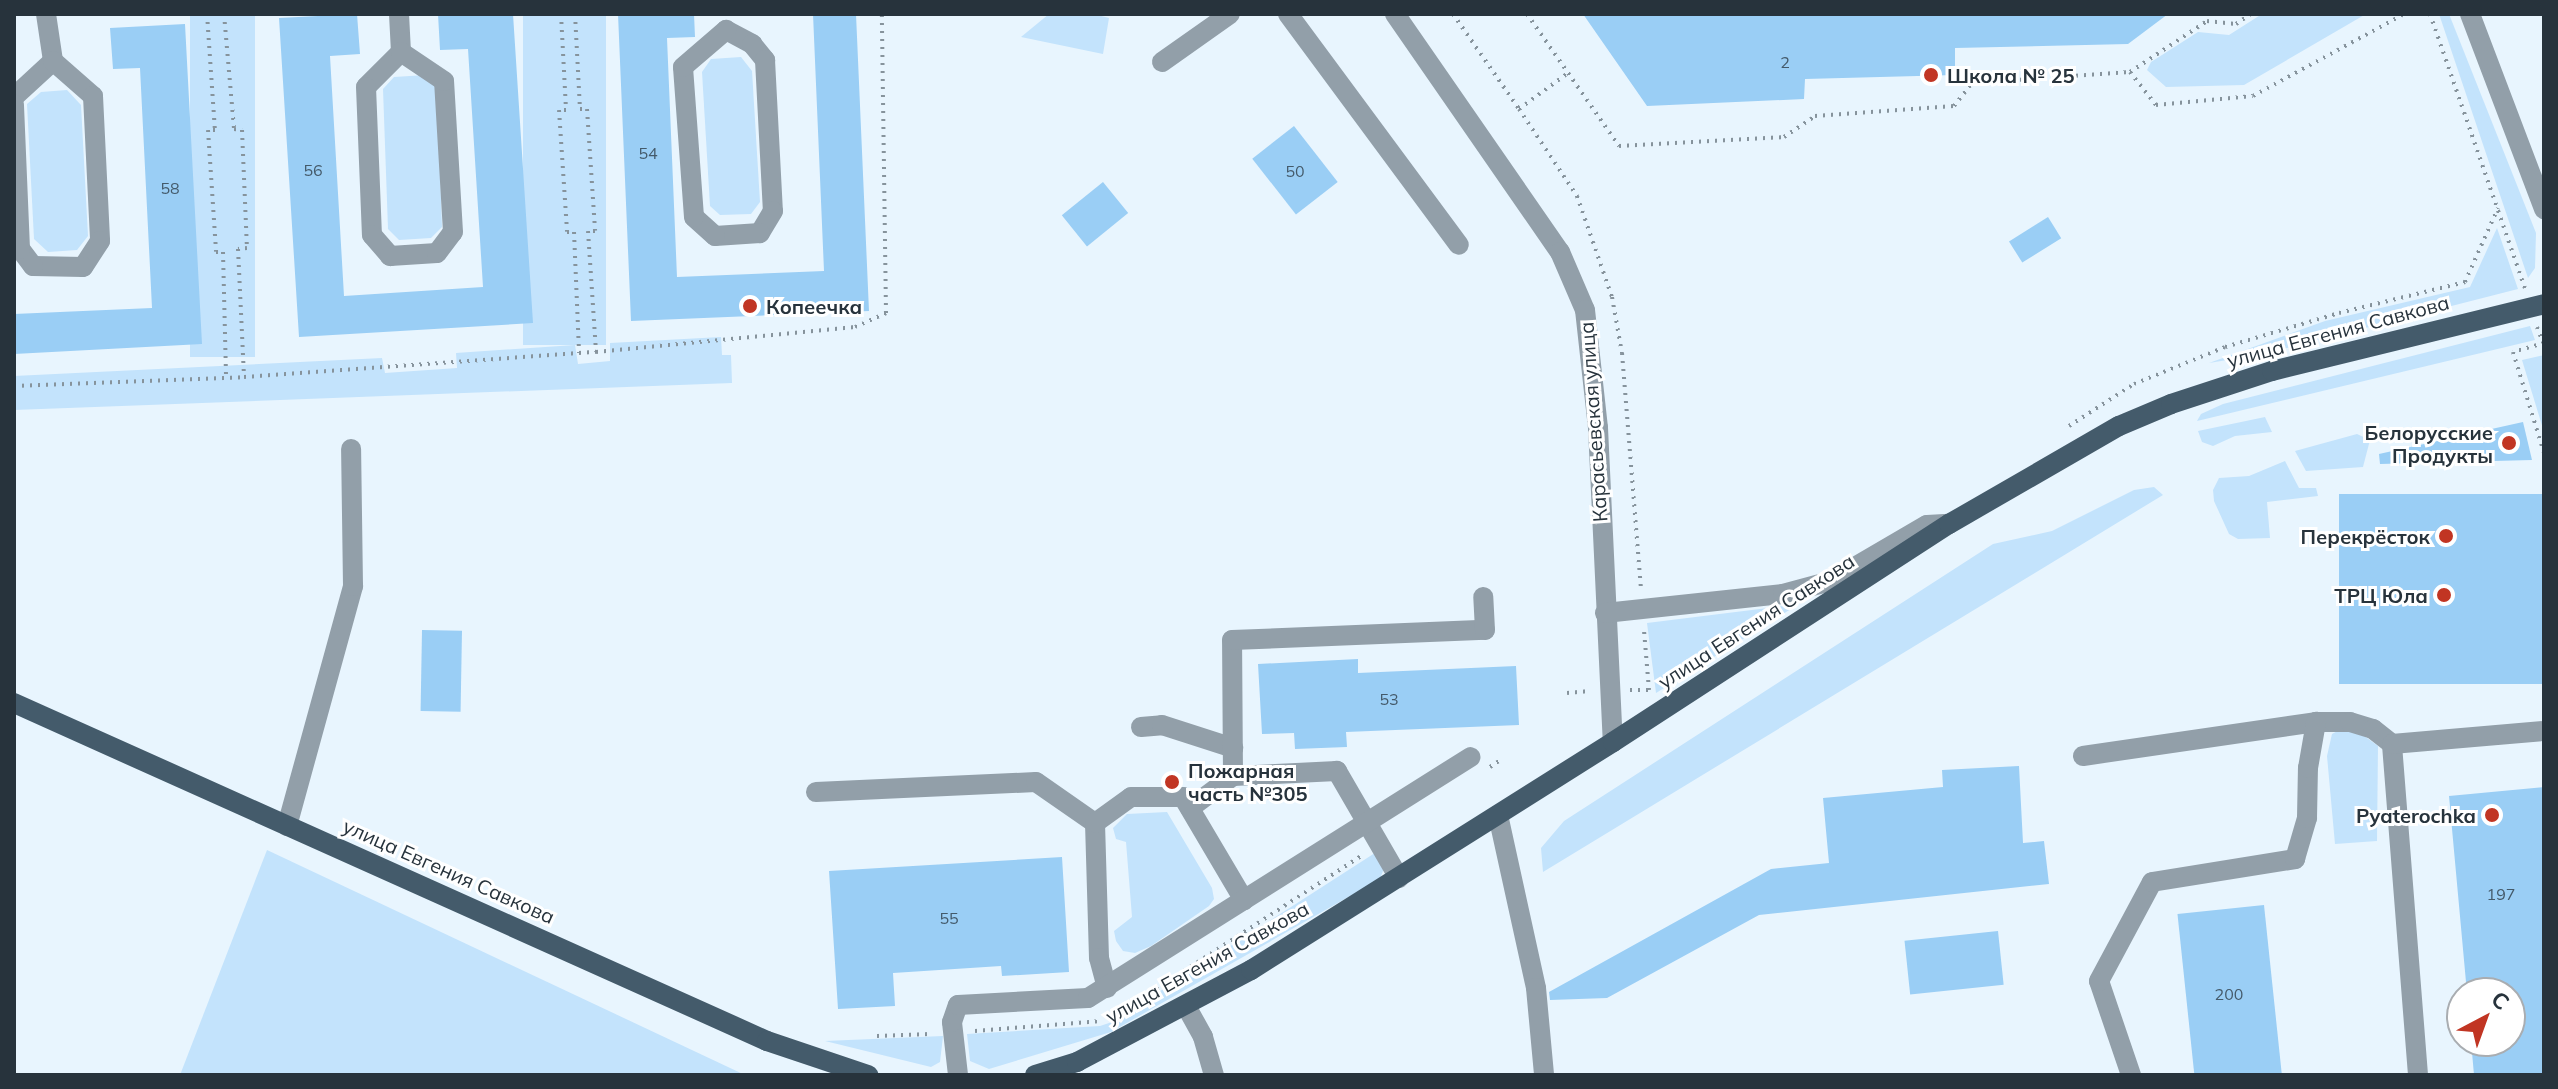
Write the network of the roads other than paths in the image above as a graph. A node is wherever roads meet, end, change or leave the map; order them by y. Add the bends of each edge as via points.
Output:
1 (46, 14) edge
2 (399, 14) edge
3 (1230, 14) edge
4 (1288, 14) edge
5 (1395, 14) edge
6 (2470, 14) edge
7 (726, 22) edge
8 (401, 52) junction
9 (53, 61) junction
10 (1162, 62) dead end
11 (14, 97) edge
12 (14, 104) edge
13 (2544, 209) edge
14 (1459, 245) dead end
15 (2537, 305) edge
16 (351, 449) dead end
17 (1949, 524) junction
18 (1483, 597) dead end
19 (1605, 613) junction
20 (14, 703) edge
21 (2316, 722) junction
22 (1141, 727) dead end
23 (2544, 731) edge
24 (1613, 742) junction
25 (2392, 744) junction
26 (1233, 748) junction
27 (2083, 756) dead end
28 (1470, 757) dead end
29 (1233, 776) junction
30 (816, 792) dead end
31 (1190, 808) junction
32 (1498, 815) junction
33 (1367, 821) junction
34 (1095, 823) junction
35 (287, 826) junction
36 (1399, 878) junction
37 (1244, 900) junction
38 (1107, 988) junction
39 (1186, 1006) junction
40 (868, 1075) edge
41 (958, 1075) edge
42 (1035, 1075) edge
43 (1214, 1075) edge
44 (1544, 1075) edge
45 (2131, 1075) edge
46 (2418, 1075) edge

1 - 9 street
2 - 8 street
3 - 10 street
4 - 14 street
5 - 19 street, Карасьевская улица via 1560,252 1585,310 1598,428
6 - 13 street
7 - 7 street via 683,67 694,217 715,236 760,233 773,211 765,60
8 - 8 street via 366,87 372,235 390,256 437,253 453,232 444,81
9 - 11 street
9 - 12 street via 93,96 100,241 83,267 33,266 20,249
15 - 17 main road, улица Евгения Савкова via 2272,371 2148,412
16 - 35 street via 353,586
17 - 19 street via 1927,525 1831,581 1783,594
17 - 24 main road, улица Евгения Савкова
18 - 26 street via 1485,630 1232,640
19 - 24 street, Карасьевская улица
20 - 35 main road, улица Евгения Савкова
21 - 25 street via 2350,722 2373,729
21 - 27 street
21 - 45 street via 2307,818 2295,859 2152,882 2099,981
22 - 26 street via 1162,725
23 - 25 street
24 - 32 main road, улица Евгения Савкова
25 - 46 street
26 - 29 street
28 - 33 street
29 - 31 street
29 - 33 street via 1337,771
30 - 34 street via 1036,782
31 - 34 street via 1183,797 1131,797
31 - 37 street
32 - 36 main road, улица Евгения Савкова
32 - 44 street via 1536,988
33 - 36 street
33 - 37 street
34 - 38 street via 1099,958
35 - 40 main road, улица Евгения Савкова via 767,1041
36 - 39 main road, улица Евгения Савкова
37 - 38 street
38 - 41 street via 1088,998 958,1005 952,1022
39 - 42 main road, улица Евгения Савкова via 1077,1062
39 - 43 street via 1203,1037

